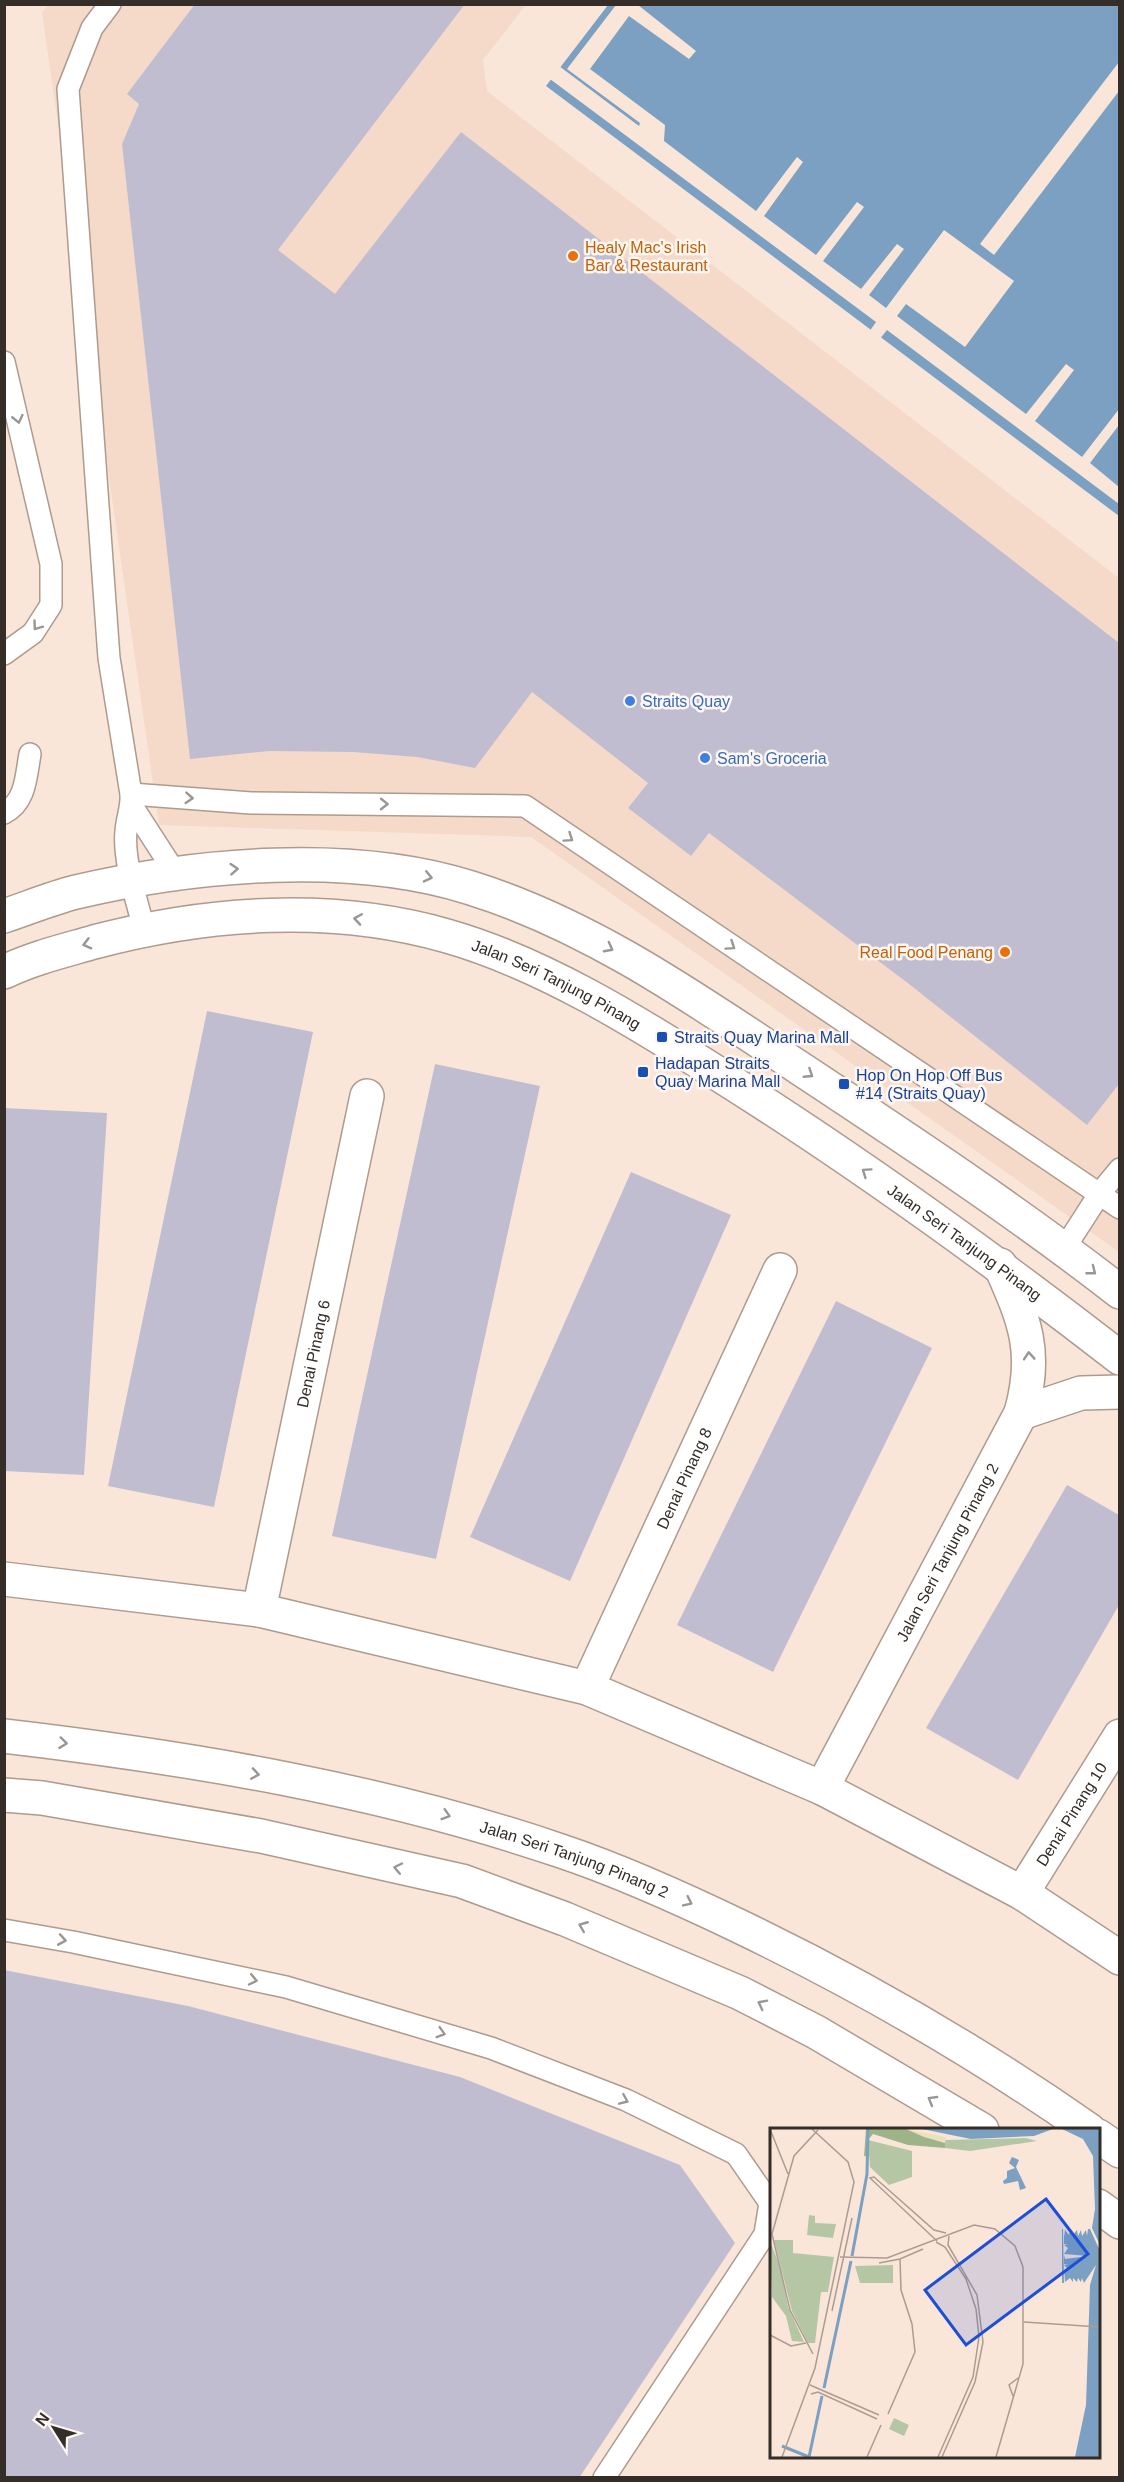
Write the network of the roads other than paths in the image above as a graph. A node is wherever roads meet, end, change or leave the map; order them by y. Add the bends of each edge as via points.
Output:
1 (110, 4) edge
2 (4, 362) edge
3 (4, 654) edge
4 (30, 754) dead end
5 (131, 800) junction
6 (4, 813) edge
7 (176, 874) junction
8 (132, 881) junction
9 (4, 916) edge
10 (144, 929) junction
11 (4, 972) edge
12 (367, 1096) dead end
13 (1119, 1169) edge
14 (1100, 1193) junction
15 (1119, 1208) edge
16 (1064, 1249) junction
17 (1000, 1265) junction
18 (780, 1270) dead end
19 (1119, 1292) edge
20 (1119, 1358) edge
21 (1119, 1392) edge
22 (1021, 1413) junction
23 (4, 1579) edge
24 (259, 1610) junction
25 (587, 1688) junction
26 (4, 1736) edge
27 (1119, 1736) edge
28 (822, 1788) junction
29 (4, 1796) edge
30 (1022, 1893) junction
31 (4, 1930) edge
32 (1119, 1958) edge
33 (979, 2128) edge
34 (1086, 2128) edge
35 (1100, 2137) edge
36 (1119, 2151) edge
37 (1100, 2208) edge
38 (1119, 2222) edge
39 (604, 2478) edge

1 - 5 lane via 92,28 68,88 109,658
2 -> 3 lane via 51,564 51,605 33,633
4 - 6 lane via 25,787 15,808
5 - 7 lane
5 - 8 lane via 126,831
5 -> 14 lane via 525,806
7 - 8 street
7 -> 16 street via 305,864 357,867 418,875 516,904 661,976 907,1138
8 - 9 street via 72,893
8 - 10 lane
10 -> 11 street, Jalan Seri Tanjung Pinang via 30,959
17 -> 10 street, Jalan Seri Tanjung Pinang via 773,1108 662,1037 572,988 497,954 446,935 332,915 278,914
12 - 24 street, Denai Pinang 6
13 - 14 lane
14 - 15 lane
14 - 16 lane
16 -> 19 street
17 - 20 street, Jalan Seri Tanjung Pinang
22 -> 17 street, Jalan Seri Tanjung Pinang 2 via 1029,1383 1030,1355 1025,1327
18 - 25 street, Denai Pinang 8
21 - 22 street via 1081,1393
22 - 28 street, Jalan Seri Tanjung Pinang 2
23 - 24 street
24 - 25 street
25 - 28 street
26 -> 34 street, Jalan Seri Tanjung Pinang 2 via 306,1783 437,1813 563,1851 679,1897 878,1996 1015,2078
27 - 30 street, Denai Pinang 10
28 - 30 street
33 -> 29 street via 816,2032 740,1993 565,1919 462,1881 261,1836 42,1798
30 - 32 street
31 -> 39 lane via 286,1987 490,2048 626,2100 736,2154 770,2203 765,2234
35 - 36 street
37 - 38 street

